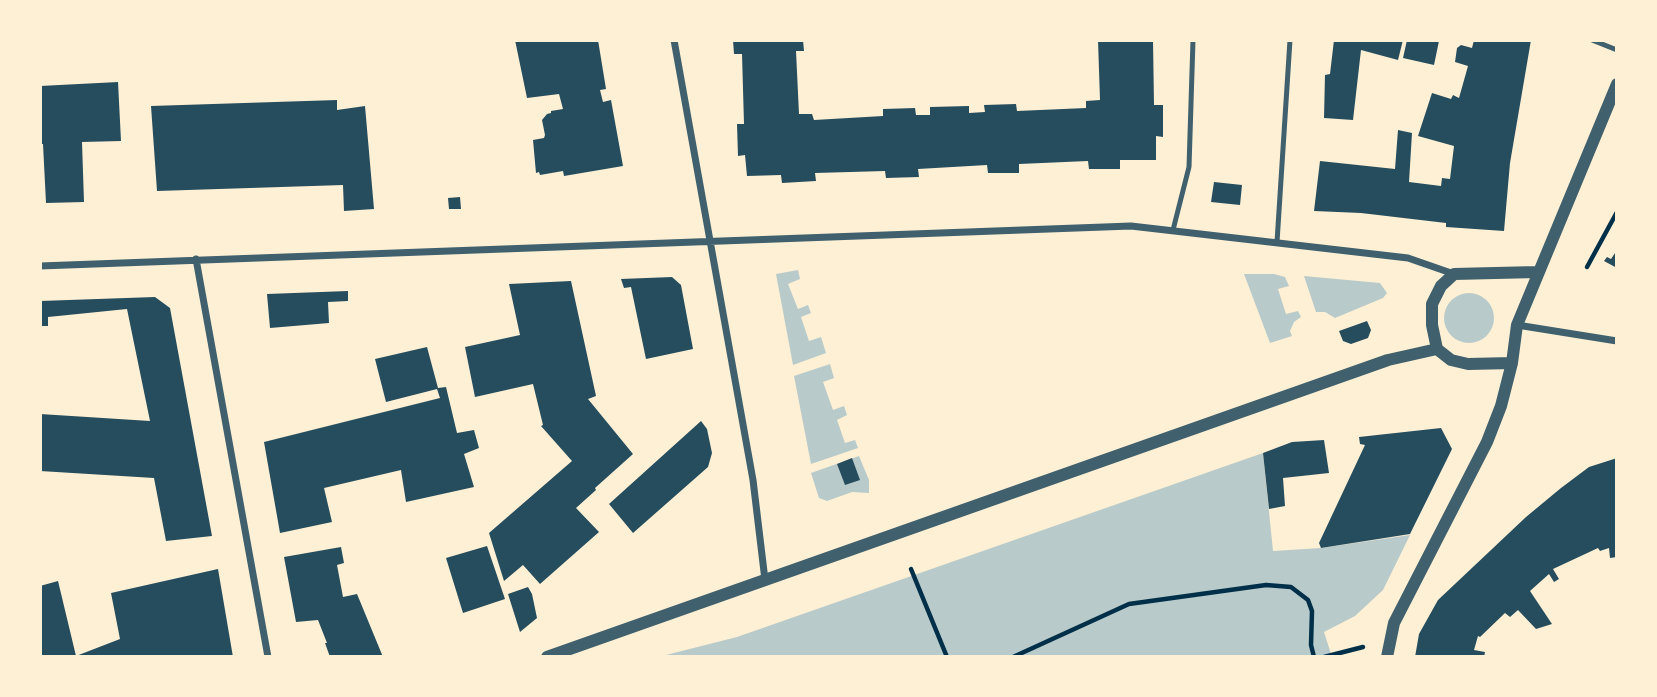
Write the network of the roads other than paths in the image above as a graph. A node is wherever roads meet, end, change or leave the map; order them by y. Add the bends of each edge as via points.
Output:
1 (674, 40) edge
2 (1193, 40) edge
3 (1290, 40) edge
4 (1591, 40) edge
5 (1617, 50) edge
6 (1617, 84) edge
7 (1173, 230) junction
8 (712, 241) junction
9 (1277, 242) junction
10 (196, 260) junction
11 (40, 266) edge
12 (1537, 272) junction
13 (1454, 274) junction
14 (1517, 325) junction
15 (1617, 341) edge
16 (1437, 349) junction
17 (1512, 363) junction
18 (765, 580) junction
19 (268, 657) edge
20 (547, 657) edge
21 (1387, 657) edge

1 - 8 street
2 - 7 lane via 1189,167
3 - 9 lane
4 - 5 lane
6 - 12 street
7 - 8 street via 1131,226
7 - 9 street
8 - 10 street
8 - 18 street via 753,480
9 - 13 street via 1408,258
10 - 11 street
10 - 19 street
12 - 13 street
12 - 14 street
13 - 16 street via 1432,304
14 - 15 street
14 - 17 street
16 - 17 street via 1451,360 1468,364
16 - 18 street via 1388,360
17 - 21 street via 1487,443 1394,624
18 - 20 street

